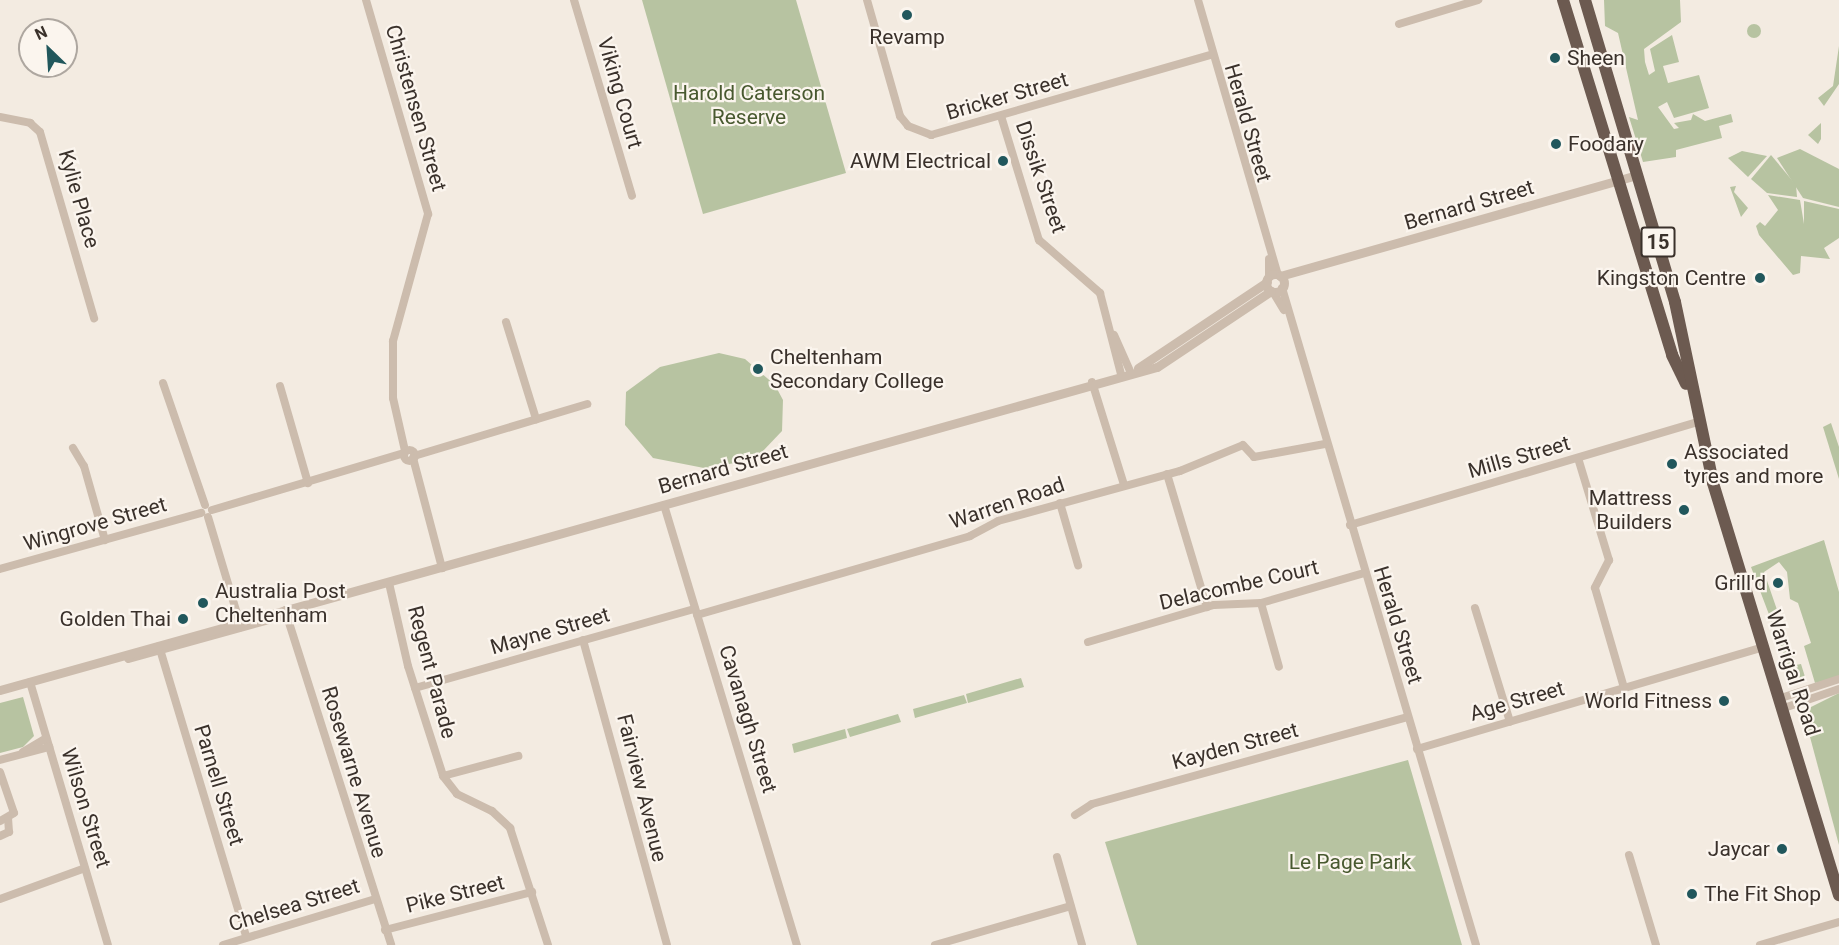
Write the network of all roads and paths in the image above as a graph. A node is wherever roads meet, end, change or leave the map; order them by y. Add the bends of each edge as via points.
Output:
1 (366, 0) edge
2 (574, 0) edge
3 (867, 0) edge
4 (1198, 0) edge
5 (1478, 0) edge
6 (1563, 0) edge
7 (1585, 0) edge
8 (1399, 24) dead end
9 (1210, 55) junction
10 (1001, 116) junction
11 (0, 117) edge
12 (1636, 175) junction
13 (1618, 180) junction
14 (632, 196) dead end
15 (1275, 283) junction
16 (94, 318) dead end
17 (506, 322) dead end
18 (1125, 373) junction
19 (1092, 382) junction
20 (163, 383) dead end
21 (280, 386) dead end
22 (1690, 393) junction
23 (586, 405) dead end
24 (536, 419) junction
25 (1698, 422) junction
26 (1325, 444) junction
27 (73, 448) dead end
28 (409, 455) junction
29 (1578, 458) junction
30 (1167, 474) junction
31 (308, 483) junction
32 (1124, 485) junction
33 (1060, 504) junction
34 (664, 505) junction
35 (207, 513) junction
36 (1350, 525) junction
37 (105, 540) junction
38 (1078, 565) dead end
39 (442, 568) junction
40 (0, 569) edge
41 (1364, 573) junction
42 (389, 583) junction
43 (1261, 603) junction
44 (1208, 607) junction
45 (1475, 608) dead end
46 (286, 612) junction
47 (696, 612) junction
48 (240, 623) junction
49 (583, 640) junction
50 (1088, 642) dead end
51 (1764, 647) junction
52 (160, 648) junction
53 (1279, 668) dead end
54 (1839, 680) edge
55 (30, 682) junction
56 (415, 688) junction
57 (1624, 688) junction
58 (1839, 689) edge
59 (0, 690) edge
60 (1782, 703) junction
61 (1407, 717) junction
62 (1510, 722) junction
63 (46, 738) junction
64 (49, 747) junction
65 (1417, 749) junction
66 (22, 753) junction
67 (518, 756) dead end
68 (0, 760) edge
69 (0, 772) edge
70 (443, 776) junction
71 (1075, 815) dead end
72 (4, 819) edge
73 (0, 836) edge
74 (1629, 855) dead end
75 (1057, 856) dead end
76 (85, 868) junction
77 (532, 892) junction
78 (1839, 895) edge
79 (0, 899) edge
80 (375, 899) junction
81 (1071, 906) junction
82 (1839, 921) edge
83 (386, 930) junction
84 (246, 936) junction
85 (108, 945) edge
86 (224, 945) edge
87 (391, 945) edge
88 (548, 945) edge
89 (667, 945) edge
90 (796, 945) edge
91 (935, 945) edge
92 (1082, 945) edge
93 (1476, 945) edge
94 (1656, 945) edge
95 (1760, 945) edge

1 - 28 street, Christensen Street via 428,214 393,341 393,398
2 - 14 street, Viking Court
3 - 10 street, Bricker Street via 905,124 936,135
4 - 9 street, Herald Street
5 - 8 street
6 - 13 highway, Warrigal Road / 15
7 - 12 highway, Warrigal Road / 15
9 - 10 street, Bricker Street
9 - 15 street, Herald Street
10 - 18 street, Dissik Street via 1040,240 1097,288
11 - 16 street, Kylie Place via 30,123 40,132
12 - 13 street, Bernard Street
12 - 22 highway, Warrigal Road / 15 via 1677,311
13 - 15 street, Bernard Street
13 - 22 highway, Warrigal Road / 15 via 1672,355
15 - 18 street, Bernard Street via 1223,307 1173,349
15 - 26 street, Herald Street
17 - 24 street
18 - 19 street, Bernard Street
19 - 32 street
19 - 34 street, Bernard Street
20 - 35 street
21 - 31 street
22 - 25 highway, Warrigal Road / 15
23 - 24 street, Wingrove Street
24 - 28 street, Wingrove Street
25 - 29 street, Mills Street
25 - 51 highway, Warrigal Road / 15
26 - 30 street, Warren Road via 1254,457 1243,445
26 - 36 street, Herald Street
27 - 37 street via 84,466
28 - 31 street, Wingrove Street
28 - 39 street, Christensen Street
29 - 36 street, Mills Street
29 - 57 street via 1609,560 1595,588
30 - 32 street, Warren Road
30 - 44 street
31 - 35 street, Wingrove Street
32 - 33 street, Warren Road
33 - 38 street
33 - 47 street, Warren Road via 970,536
34 - 39 street, Bernard Street
34 - 47 street, Cavanagh Street
35 - 37 street, Wingrove Street
35 - 48 street
36 - 41 street, Herald Street
37 - 40 street, Wingrove Street
39 - 42 street, Bernard Street
41 - 43 street, Delacombe Court
41 - 61 street, Herald Street
42 - 46 street, Bernard Street
42 - 56 street, Regent Parade
43 - 44 street, Delacombe Court
43 - 53 street
44 - 50 street, Delacombe Court
45 - 62 street
46 - 48 street, Bernard Street
46 - 80 street, Rosewarne Avenue
47 - 49 street, Mayne Street
47 - 90 street, Cavanagh Street
48 - 52 street, Bernard Street
49 - 56 street, Mayne Street
49 - 89 street, Fairview Avenue
51 - 57 street, Age Street
51 - 60 highway, Warrigal Road / 15
52 - 55 street, Bernard Street
52 - 84 street, Parnell Street
54 - 60 street
55 - 59 street, Bernard Street
55 - 63 street, Wilson Street
56 - 70 street, Regent Parade
57 - 62 street, Age Street
58 - 60 street
60 - 78 highway, Warrigal Road / 15
61 - 65 street, Herald Street
61 - 71 street, Kayden Street via 1092,804
62 - 65 street, Age Street
63 - 64 street, Wilson Street
63 - 66 street
64 - 66 street
64 - 76 street, Wilson Street
65 - 93 street, Herald Street
66 - 68 street
67 - 70 street
69 - 72 street via 14,813
70 - 77 street, Regent Parade via 457,794 492,811 510,828
72 - 73 street via 9,832
74 - 94 street
75 - 81 street
76 - 79 street
76 - 85 street, Wilson Street
77 - 83 street, Pike Street
77 - 88 street, Regent Parade
80 - 83 street, Rosewarne Avenue
80 - 84 street, Chelsea Street
81 - 91 street
81 - 92 street
82 - 95 street
83 - 87 street, Rosewarne Avenue
84 - 86 street, Chelsea Street

